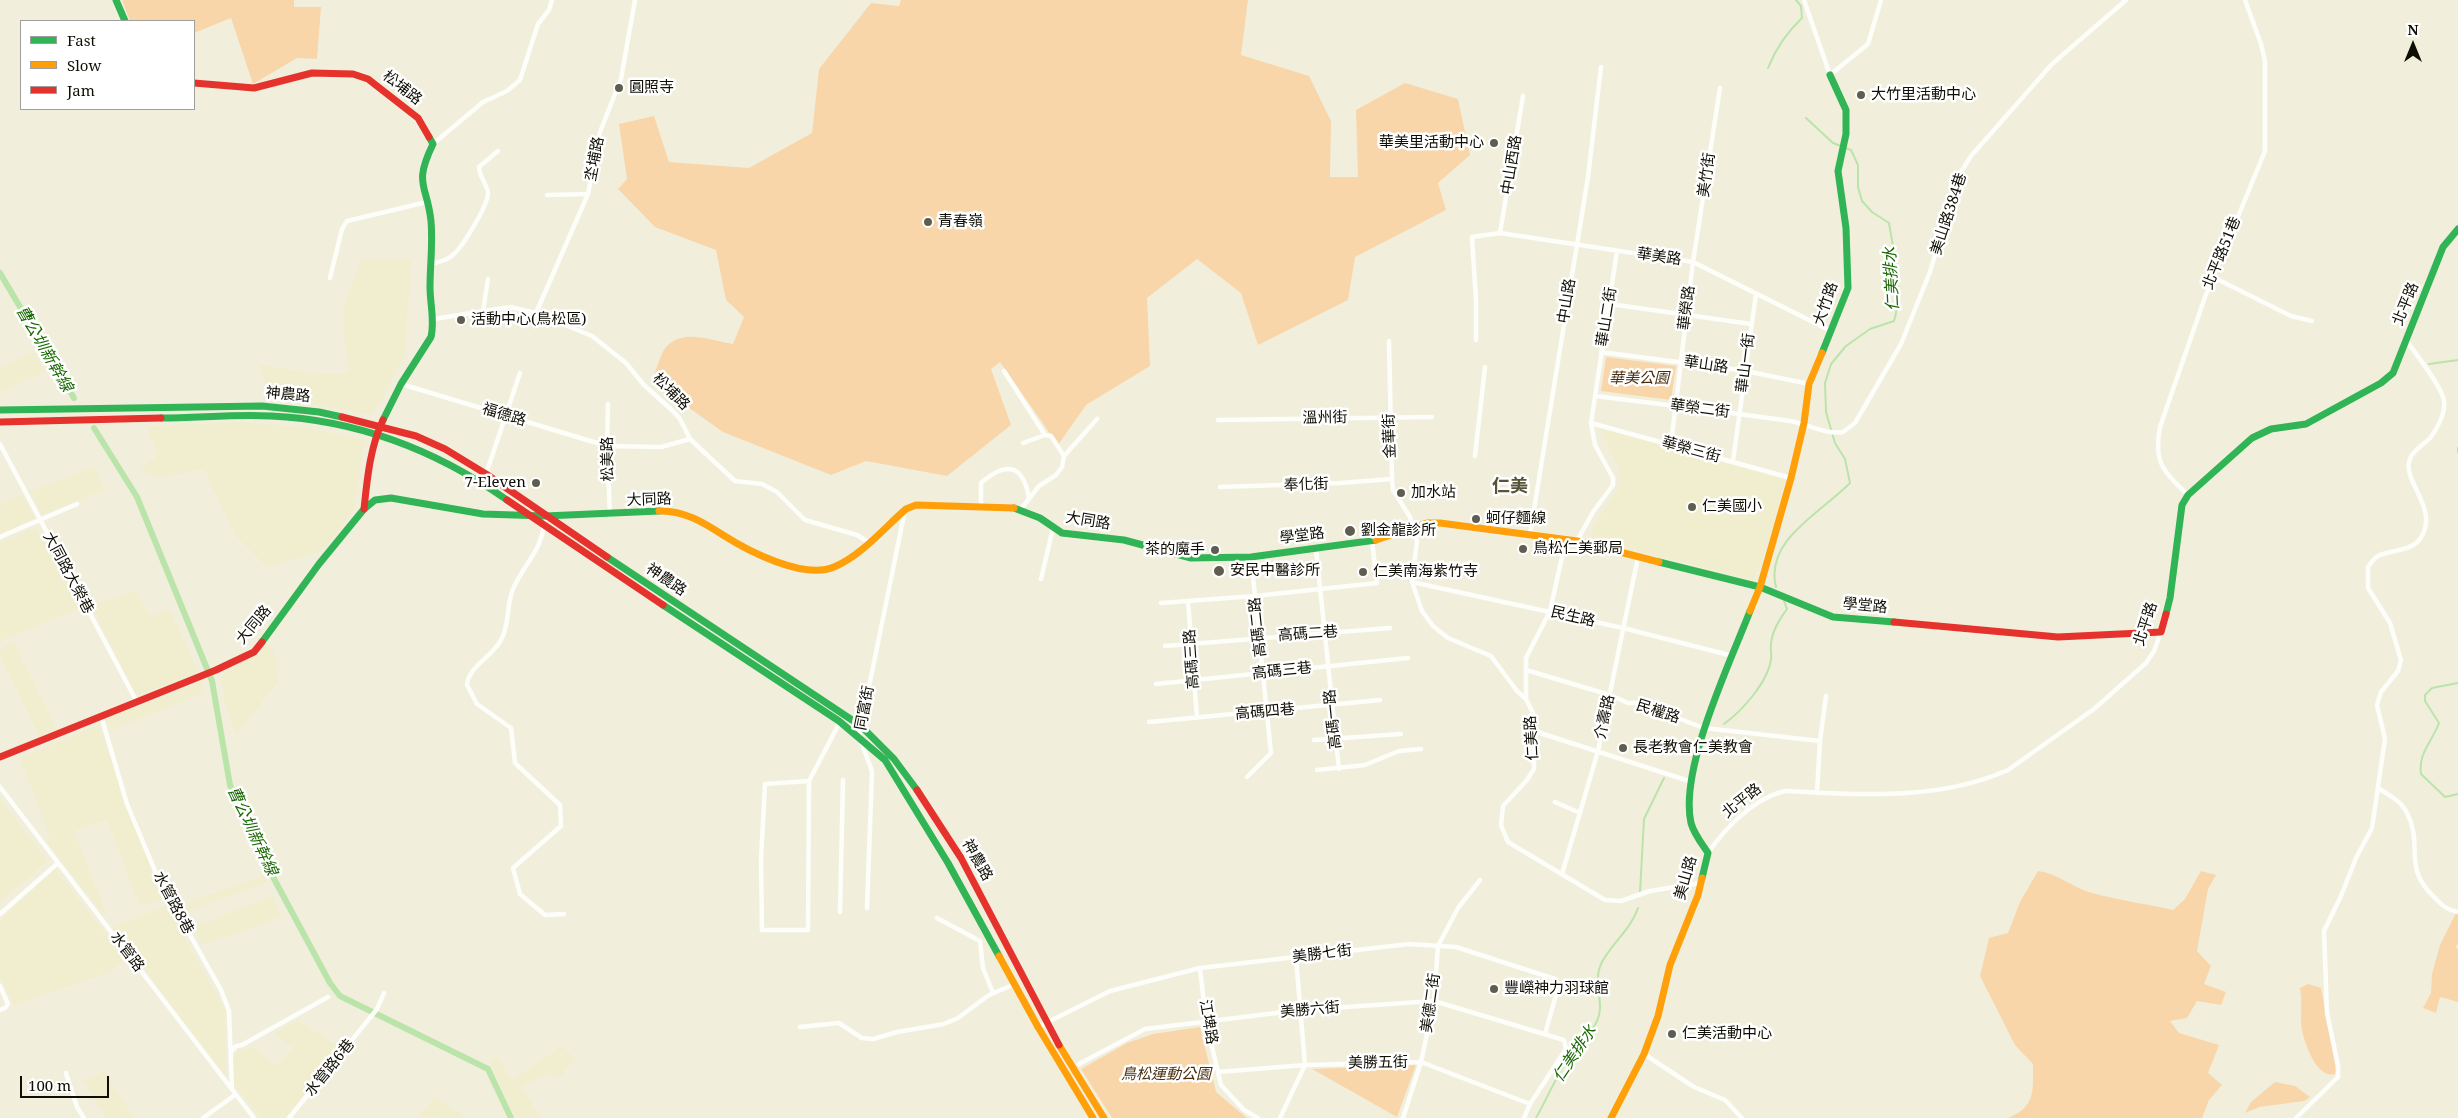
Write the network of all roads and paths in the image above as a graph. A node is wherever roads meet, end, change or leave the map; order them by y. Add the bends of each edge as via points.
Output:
1 (116, 0) edge
2 (552, 0) edge
3 (635, 0) edge
4 (1804, 0) edge
5 (1881, 0) edge
6 (2126, 0) edge
7 (2245, 0) edge
8 (125, 20) edge
9 (1601, 67) dead end
10 (1830, 75) junction
11 (195, 83) edge
12 (1720, 88) dead end
13 (1523, 96) dead end
14 (433, 144) junction
15 (498, 151) dead end
16 (588, 194) junction
17 (547, 195) dead end
18 (427, 202) junction
19 (2458, 229) edge
20 (1500, 233) junction
21 (1577, 245) junction
22 (1617, 251) junction
23 (1693, 262) junction
24 (431, 264) junction
25 (2213, 277) junction
26 (330, 278) dead end
27 (488, 280) dead end
28 (1756, 294) junction
29 (1610, 304) junction
30 (483, 311) junction
31 (536, 313) junction
32 (1686, 315) junction
33 (434, 319) junction
34 (2312, 321) dead end
35 (1751, 324) junction
36 (1831, 331) junction
37 (1476, 340) dead end
38 (2406, 340) junction
39 (1389, 341) dead end
40 (1602, 352) junction
41 (1681, 362) junction
42 (1486, 367) dead end
43 (1004, 371) dead end
44 (1746, 371) junction
45 (520, 373) dead end
46 (401, 384) junction
47 (1810, 384) junction
48 (1595, 396) junction
49 (608, 404) dead end
50 (1676, 405) junction
51 (0, 410) edge
52 (1740, 414) junction
53 (506, 415) junction
54 (1389, 417) junction
55 (1432, 417) dead end
56 (1097, 419) dead end
57 (1218, 420) dead end
58 (0, 422) edge
59 (1591, 423) junction
60 (1804, 423) junction
61 (380, 425) junction
62 (377, 433) junction
63 (1836, 433) joint
64 (1045, 435) junction
65 (690, 439) junction
66 (1023, 443) dead end
67 (0, 444) edge
68 (1671, 444) junction
69 (607, 446) junction
70 (1064, 456) junction
71 (1475, 456) dead end
72 (1734, 461) junction
73 (486, 474) junction
74 (1791, 478) junction
75 (1392, 479) junction
76 (481, 482) junction
77 (1220, 487) dead end
78 (2188, 495) junction
79 (1029, 498) junction
80 (77, 504) dead end
81 (981, 506) junction
82 (364, 509) junction
83 (906, 509) junction
84 (1021, 509) junction
85 (526, 515) junction
86 (610, 515) junction
87 (545, 516) junction
88 (39, 520) junction
89 (544, 527) junction
90 (1413, 527) junction
91 (1053, 528) junction
92 (1530, 534) junction
93 (0, 537) edge
94 (1566, 539) junction
95 (1372, 540) junction
96 (1577, 541) junction
97 (868, 542) junction
98 (1147, 547) joint
99 (1316, 549) junction
100 (1251, 557) junction
101 (1638, 557) junction
102 (1041, 579) dead end
103 (1412, 582) junction
104 (1760, 587) junction
105 (1320, 589) junction
106 (1255, 596) junction
107 (1188, 601) junction
108 (1161, 603) dead end
109 (1550, 611) junction
110 (1390, 628) dead end
111 (1623, 628) junction
112 (2161, 632) junction
113 (1324, 634) junction
114 (1259, 638) junction
115 (1192, 644) junction
116 (1165, 646) dead end
117 (1733, 656) junction
118 (1408, 658) dead end
119 (1328, 666) junction
120 (1526, 670) junction
121 (1263, 674) junction
122 (1194, 680) junction
123 (1156, 684) dead end
124 (1610, 695) junction
125 (1826, 696) dead end
126 (1526, 699) junction
127 (1380, 700) dead end
128 (136, 702) junction
129 (1332, 705) junction
130 (1267, 712) junction
131 (845, 715) junction
132 (101, 716) junction
133 (1197, 718) junction
134 (839, 721) junction
135 (1149, 722) dead end
136 (861, 726) junction
137 (1704, 728) junction
138 (1534, 731) junction
139 (1401, 734) dead end
140 (859, 736) junction
141 (1314, 740) dead end
142 (1336, 740) junction
143 (1820, 741) junction
144 (1420, 750) dead end
145 (1598, 751) junction
146 (0, 757) edge
147 (1339, 769) junction
148 (1317, 770) dead end
149 (1248, 777) dead end
150 (843, 780) dead end
151 (809, 781) junction
152 (1692, 782) junction
153 (0, 787) edge
154 (2378, 788) junction
155 (1817, 792) junction
156 (1555, 802) dead end
157 (1580, 813) junction
158 (1708, 853) junction
159 (58, 863) junction
160 (1562, 874) junction
161 (1480, 880) dead end
162 (1700, 883) junction
163 (867, 908) dead end
164 (840, 912) dead end
165 (2458, 912) edge
166 (0, 914) edge
167 (564, 914) dead end
168 (937, 918) dead end
169 (1438, 946) junction
170 (1296, 958) junction
171 (1200, 968) junction
172 (1015, 984) junction
173 (0, 986) edge
174 (384, 993) dead end
175 (993, 993) junction
176 (328, 997) dead end
177 (1434, 1001) junction
178 (0, 1010) edge
179 (1302, 1010) junction
180 (1206, 1021) junction
181 (1047, 1022) junction
182 (800, 1027) dead end
183 (1038, 1027) junction
184 (1545, 1034) junction
185 (230, 1053) junction
186 (1644, 1054) junction
187 (1421, 1062) junction
188 (1079, 1064) dead end
189 (1305, 1065) junction
190 (1218, 1072) junction
191 (66, 1073) dead end
192 (233, 1093) junction
193 (1530, 1104) junction
194 (84, 1118) edge
195 (203, 1118) edge
196 (254, 1118) edge
197 (290, 1118) edge
198 (1093, 1118) edge
199 (1104, 1118) edge
200 (1258, 1118) edge
201 (1280, 1118) edge
202 (1403, 1118) edge
203 (1524, 1118) edge
204 (1611, 1118) edge
205 (1742, 1118) edge
206 (2296, 1118) edge

1 - 8 street
2 - 14 street via 538,24 520,80 507,91 483,102
3 - 16 street, 坔埔路 via 621,79 600,132
4 - 10 street, 大竹路
5 - 10 street via 1868,44
6 - 63 street, 美山路384巷 via 2052,64 1971,156 1958,177 1930,272 1901,344 1855,422 1843,432
7 - 25 street, 北平路51巷 via 2265,61 2265,151
9 - 21 street, 中山路
10 - 36 street, 大竹路 via 1846,110 1838,171 1849,277 1848,288
11 - 14 street, 松埔路 via 254,88 308,73 360,76 418,118
12 - 23 street, 美竹街
13 - 20 street, 中山西路
14 - 18 street via 422,172 421,183
15 - 24 street via 479,167 487,198 467,236 448,259
16 - 17 street
16 - 31 street, 坔埔路
18 - 24 street via 431,221
18 - 26 street via 347,221 342,229
19 - 38 street, 北平路 via 2443,247
20 - 21 street, 華美路
20 - 37 street, 華美路 via 1472,237
21 - 22 street, 華美路
21 - 92 street, 中山路
22 - 23 street, 華美路
22 - 29 street, 華山二街
23 - 28 street, 華美路
23 - 32 street, 華榮路
24 - 33 street
25 - 34 street via 2290,316
25 - 78 street, 北平路51巷 via 2157,442 2162,468
27 - 30 street
28 - 35 street, 華山一街
28 - 36 street, 華美路
29 - 32 street
29 - 40 street, 華山二街
30 - 31 street, 松埔路 via 510,307
30 - 33 street, 松埔路
31 - 65 street, 松埔路 via 592,336 626,363 680,419
32 - 35 street
32 - 41 street, 華榮路
33 - 46 street via 431,337
35 - 44 street, 華山一街
36 - 47 street, 大竹路
38 - 78 street, 北平路 via 2393,373 2381,383 2306,424 2271,429 2252,438
38 - 154 street via 2442,393 2445,403 2432,436 2409,463 2425,508 2425,526 2420,540 2377,556 2368,567 2368,588 2390,623 2401,660 2398,671 2381,692 2377,705 2386,739
39 - 54 street, 金華街
40 - 41 street, 華山路
40 - 48 street, 華山二街
41 - 44 street, 華山路
41 - 50 street, 華榮路
42 - 71 street
43 - 64 street
44 - 47 street, 華山路
44 - 52 street, 華山一街
45 - 53 street
46 - 53 street, 福德路
46 - 61 street
47 - 60 street, 大竹路
48 - 50 street, 華榮二街
48 - 59 street, 華山二街
49 - 69 street, 松美路
50 - 52 street, 華榮二街
50 - 68 street, 華榮路
51 - 61 street, 神農路 via 262,406 319,412
52 - 60 street, 華榮二街
52 - 72 street, 華山一街
53 - 69 street, 福德路
53 - 73 street
54 - 55 street, 溫州街
54 - 57 street, 溫州街
54 - 75 street, 金華街
56 - 70 street
58 - 62 street, 神農路 via 270,416 318,421
59 - 68 street, 華榮三街
59 - 96 street via 1595,445 1613,478 1613,485
60 - 63 street, 華榮二街
60 - 74 street, 大竹路
61 - 62 street
61 - 73 street, 神農路 via 445,449
62 - 76 street, 神農路 via 440,458
62 - 82 street
64 - 66 street
64 - 70 street via 1051,436
65 - 69 street, 福德路 via 661,447
65 - 97 street, 松埔路 via 736,481 762,484 778,492 805,520 857,535
67 - 88 street, 大同路大榮巷
68 - 72 street, 華榮三街
69 - 86 street, 松美路
70 - 79 street via 1056,475 1038,486
72 - 74 street, 華榮三街
73 - 76 street
73 - 87 street, 神農路
74 - 104 street, 大竹路
75 - 77 street, 奉化街
75 - 90 street, 金華街 via 1393,490
76 - 85 street, 神農路
78 - 112 street, 北平路 via 2182,505 2170,598
79 - 81 street via 1026,481 1015,468 1008,468 981,483
79 - 84 street
80 - 88 street
81 - 83 street, 大同路 via 939,504
81 - 84 street, 大同路
82 - 85 street, 大同路 via 375,500 391,498 483,514
82 - 128 street, 大同路 via 254,652
83 - 97 street, 大同路
83 - 136 street, 同富街
84 - 91 street, 大同路
85 - 87 street, 大同路
85 - 89 street, 神農路
86 - 87 street, 大同路
86 - 97 street, 大同路 via 685,513 746,549 780,563 808,569 833,568
87 - 89 street
87 - 131 street, 神農路
88 - 93 street
88 - 128 street, 大同路大榮巷
89 - 134 street, 神農路
89 - 167 street via 541,544 514,588 507,628 500,643 471,673 467,685 477,704 511,728 515,764 560,805 561,826 513,868 520,894 545,914
90 - 92 street, 學堂路 via 1440,523
90 - 95 street, 學堂路
90 - 103 street, 仁美路 via 1417,541
91 - 98 street, 大同路 via 1073,536 1124,540
91 - 102 street
92 - 94 street, 學堂路
94 - 96 street, 學堂路
94 - 109 street
95 - 99 street, 學堂路
95 - 105 street via 1377,583
96 - 101 street, 學堂路
98 - 100 street, 學堂路 via 1191,558
99 - 100 street, 學堂路
99 - 105 street, 高碼一路
100 - 106 street, 高碼二路
101 - 104 street, 學堂路
101 - 111 street, 介壽路
103 - 109 street, 民生路
103 - 126 street, 仁美路 via 1422,611 1432,626 1448,638 1491,656
104 - 112 street, 學堂路 via 1840,618 2058,637
104 - 117 street, 美山路
105 - 106 street
105 - 113 street, 高碼一路
106 - 107 street
106 - 114 street, 高碼二路
107 - 108 street
107 - 115 street, 高碼三路
109 - 111 street, 民生路
109 - 120 street via 1526,658
110 - 113 street, 高碼二巷
111 - 117 street, 民生路
111 - 124 street, 介壽路
112 - 155 street, 北平路 via 2146,663 2094,709 2008,770 1961,785 1895,795
113 - 114 street, 高碼二巷
113 - 119 street, 高碼一路
114 - 115 street, 高碼二巷
114 - 121 street, 高碼二路
115 - 116 street, 高碼二巷
115 - 122 street, 高碼三路
117 - 137 street, 美山路
118 - 119 street, 高碼三巷
119 - 121 street, 高碼三巷
119 - 129 street, 高碼一路
120 - 124 street, 民權路
120 - 126 street
121 - 122 street, 高碼三巷
121 - 130 street, 高碼二路
122 - 123 street, 高碼三巷
122 - 133 street, 高碼三路
124 - 137 street, 民權路 via 1628,704 1637,703
124 - 145 street, 介壽路
125 - 143 street
126 - 138 street, 仁美路 via 1533,713
127 - 129 street, 高碼四巷
128 - 132 street
129 - 130 street, 高碼四巷
129 - 142 street, 高碼一路
130 - 133 street, 高碼四巷
130 - 149 street, 高碼二路 via 1270,753
131 - 134 street
131 - 136 street, 神農路
132 - 146 street
132 - 185 street, 水管路8巷 via 127,804 158,878 221,990 229,1011
133 - 135 street, 高碼四巷
134 - 140 street, 神農路
134 - 151 street
136 - 140 street, 同富街
136 - 181 street, 神農路 via 891,754 913,782 965,864
137 - 143 street, 民權路
137 - 152 street, 美山路
138 - 145 street
138 - 160 street, 仁美路 via 1534,769 1503,806 1501,825 1508,842
139 - 142 street
140 - 163 street, 同富街 via 872,771
140 - 172 street, 神農路 via 885,760 904,788
141 - 142 street
142 - 147 street, 高碼一路
143 - 155 street
144 - 147 street via 1399,751 1365,765
145 - 152 street
145 - 157 street, 介壽路
147 - 148 street
150 - 164 street
151 - 151 street via 765,784 762,930 808,930
152 - 158 street, 美山路 via 1691,822
153 - 159 street, 水管路
154 - 165 street via 2399,801 2408,813 2415,837 2414,865 2423,886 2447,910
154 - 206 street via 2370,834 2324,931 2327,1013 2338,1077
155 - 158 street, 北平路 via 1774,793 1746,812 1718,838
156 - 157 street
157 - 160 street, 介壽路
158 - 162 street, 美山路
159 - 166 street
159 - 192 street, 水管路
160 - 162 street, 仁美路 via 1605,900 1621,901 1650,891
161 - 169 street via 1458,908
162 - 186 street, 美山路 via 1698,896 1676,947 1658,1016
168 - 175 street via 980,942 983,968
169 - 170 street, 美勝七街 via 1409,944
169 - 177 street, 美德二街
169 - 184 street, 美勝七街 via 1456,947 1555,979 1558,988
170 - 171 street, 美勝七街
170 - 179 street
171 - 180 street, 江埤路
171 - 181 street, 美勝七街 via 1110,992
172 - 175 street
172 - 183 street, 神農路
173 - 178 street via 8,1004
174 - 197 street, 水管路6巷 via 377,1009
175 - 182 street via 944,1024 870,1040 839,1023
176 - 185 street via 242,1046 236,1046
177 - 179 street, 美勝六街
177 - 184 street, 美勝六街
177 - 187 street, 美德二街
179 - 180 street, 美勝六街
179 - 189 street
180 - 188 street, 美勝六街 via 1145,1030
180 - 190 street, 江埤路
181 - 183 street, 美勝七街
181 - 199 street, 神農路
183 - 198 street, 神農路
184 - 193 street, 美勝六街 via 1564,1040 1566,1049
185 - 192 street, 水管路8巷
186 - 204 street, 美山路
186 - 205 street via 1694,1087 1725,1100
187 - 189 street, 美勝五街
187 - 193 street, 美勝五街
187 - 202 street, 美德二街
189 - 190 street, 美勝五街
189 - 201 street
190 - 200 street, 江埤路 via 1224,1089 1244,1110
191 - 194 street
192 - 195 street
192 - 196 street, 水管路
193 - 203 street

